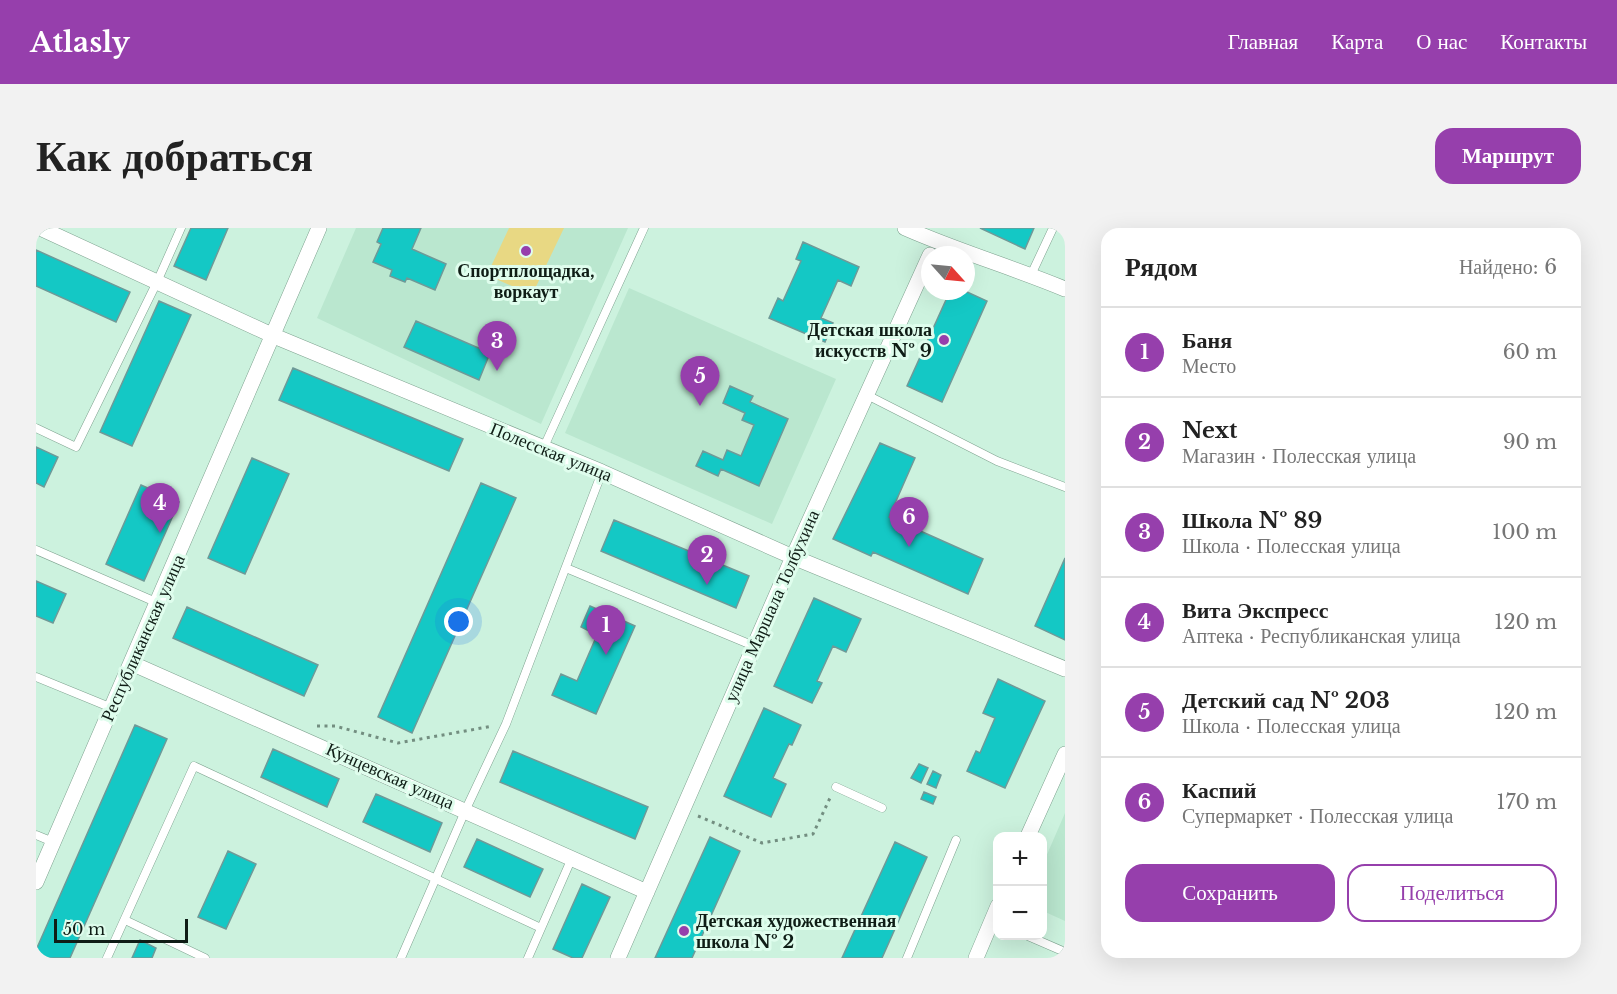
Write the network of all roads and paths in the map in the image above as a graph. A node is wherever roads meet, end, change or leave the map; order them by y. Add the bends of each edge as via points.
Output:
1 (40, 228) edge
2 (181, 228) edge
3 (319, 228) edge
4 (644, 228) edge
5 (905, 228) edge
6 (1053, 228) edge
7 (935, 245) edge
8 (1031, 274) junction
9 (157, 282) junction
10 (1065, 289) edge
11 (274, 336) junction
12 (867, 395) junction
13 (36, 428) edge
14 (543, 449) junction
15 (602, 472) junction
16 (1065, 487) edge
17 (36, 550) edge
18 (793, 557) junction
19 (566, 568) junction
20 (158, 603) junction
21 (754, 646) junction
22 (131, 663) junction
23 (1065, 669) edge
24 (36, 677) edge
25 (112, 708) junction
26 (507, 724) junction
27 (294, 735) junction
28 (1065, 754) edge
29 (836, 787) joint
30 (882, 808) dead end
31 (466, 809) junction
32 (683, 810) junction
33 (1031, 832) edge
34 (36, 835) edge
35 (956, 840) dead end
36 (54, 842) junction
37 (571, 860) junction
38 (436, 877) junction
39 (36, 882) edge
40 (647, 892) junction
41 (125, 920) junction
42 (993, 922) edge
43 (541, 928) junction
44 (1037, 940) edge
45 (1065, 952) edge
46 (107, 958) edge
47 (205, 958) edge
48 (401, 958) edge
49 (528, 958) edge
50 (618, 958) edge
51 (907, 958) edge
52 (976, 958) edge

1 - 9 street, Полесская улица
2 - 9 lane
3 - 11 street, Республиканская улица
4 - 14 lane
5 - 7 street
6 - 8 lane
7 - 8 street
7 - 12 street, улица Маршала Толбухина
8 - 10 street
9 - 11 street, Полесская улица
9 - 13 lane via 76,447
11 - 14 street, Полесская улица
11 - 20 street, Республиканская улица
12 - 16 lane via 997,461
12 - 18 street, улица Маршала Толбухина
14 - 15 street, Полесская улица
15 - 18 street, Полесская улица
15 - 19 lane
17 - 20 lane
18 - 21 street, улица Маршала Толбухина
18 - 23 street, Полесская улица
19 - 21 lane
19 - 26 lane
20 - 22 street, Республиканская улица
21 - 32 street, улица Маршала Толбухина
22 - 25 street, Республиканская улица
22 - 27 street, Кунцевская улица
24 - 25 lane
25 - 36 street, Республиканская улица
26 - 27 path via 398,743 335,726 302,727
26 - 31 lane
27 - 31 street, Кунцевская улица
28 - 33 street
29 - 30 lane
29 - 32 path via 813,834 762,843
31 - 37 street, Кунцевская улица
31 - 38 lane
32 - 40 street, улица Маршала Толбухина
34 - 36 lane
35 - 51 lane
36 - 39 street, Республиканская улица
37 - 40 street, Кунцевская улица
37 - 43 lane
38 - 41 lane via 194,766
38 - 43 lane
38 - 48 lane
40 - 50 street, улица Маршала Толбухина
41 - 46 lane
41 - 47 lane
42 - 52 street
43 - 49 lane
44 - 45 lane

